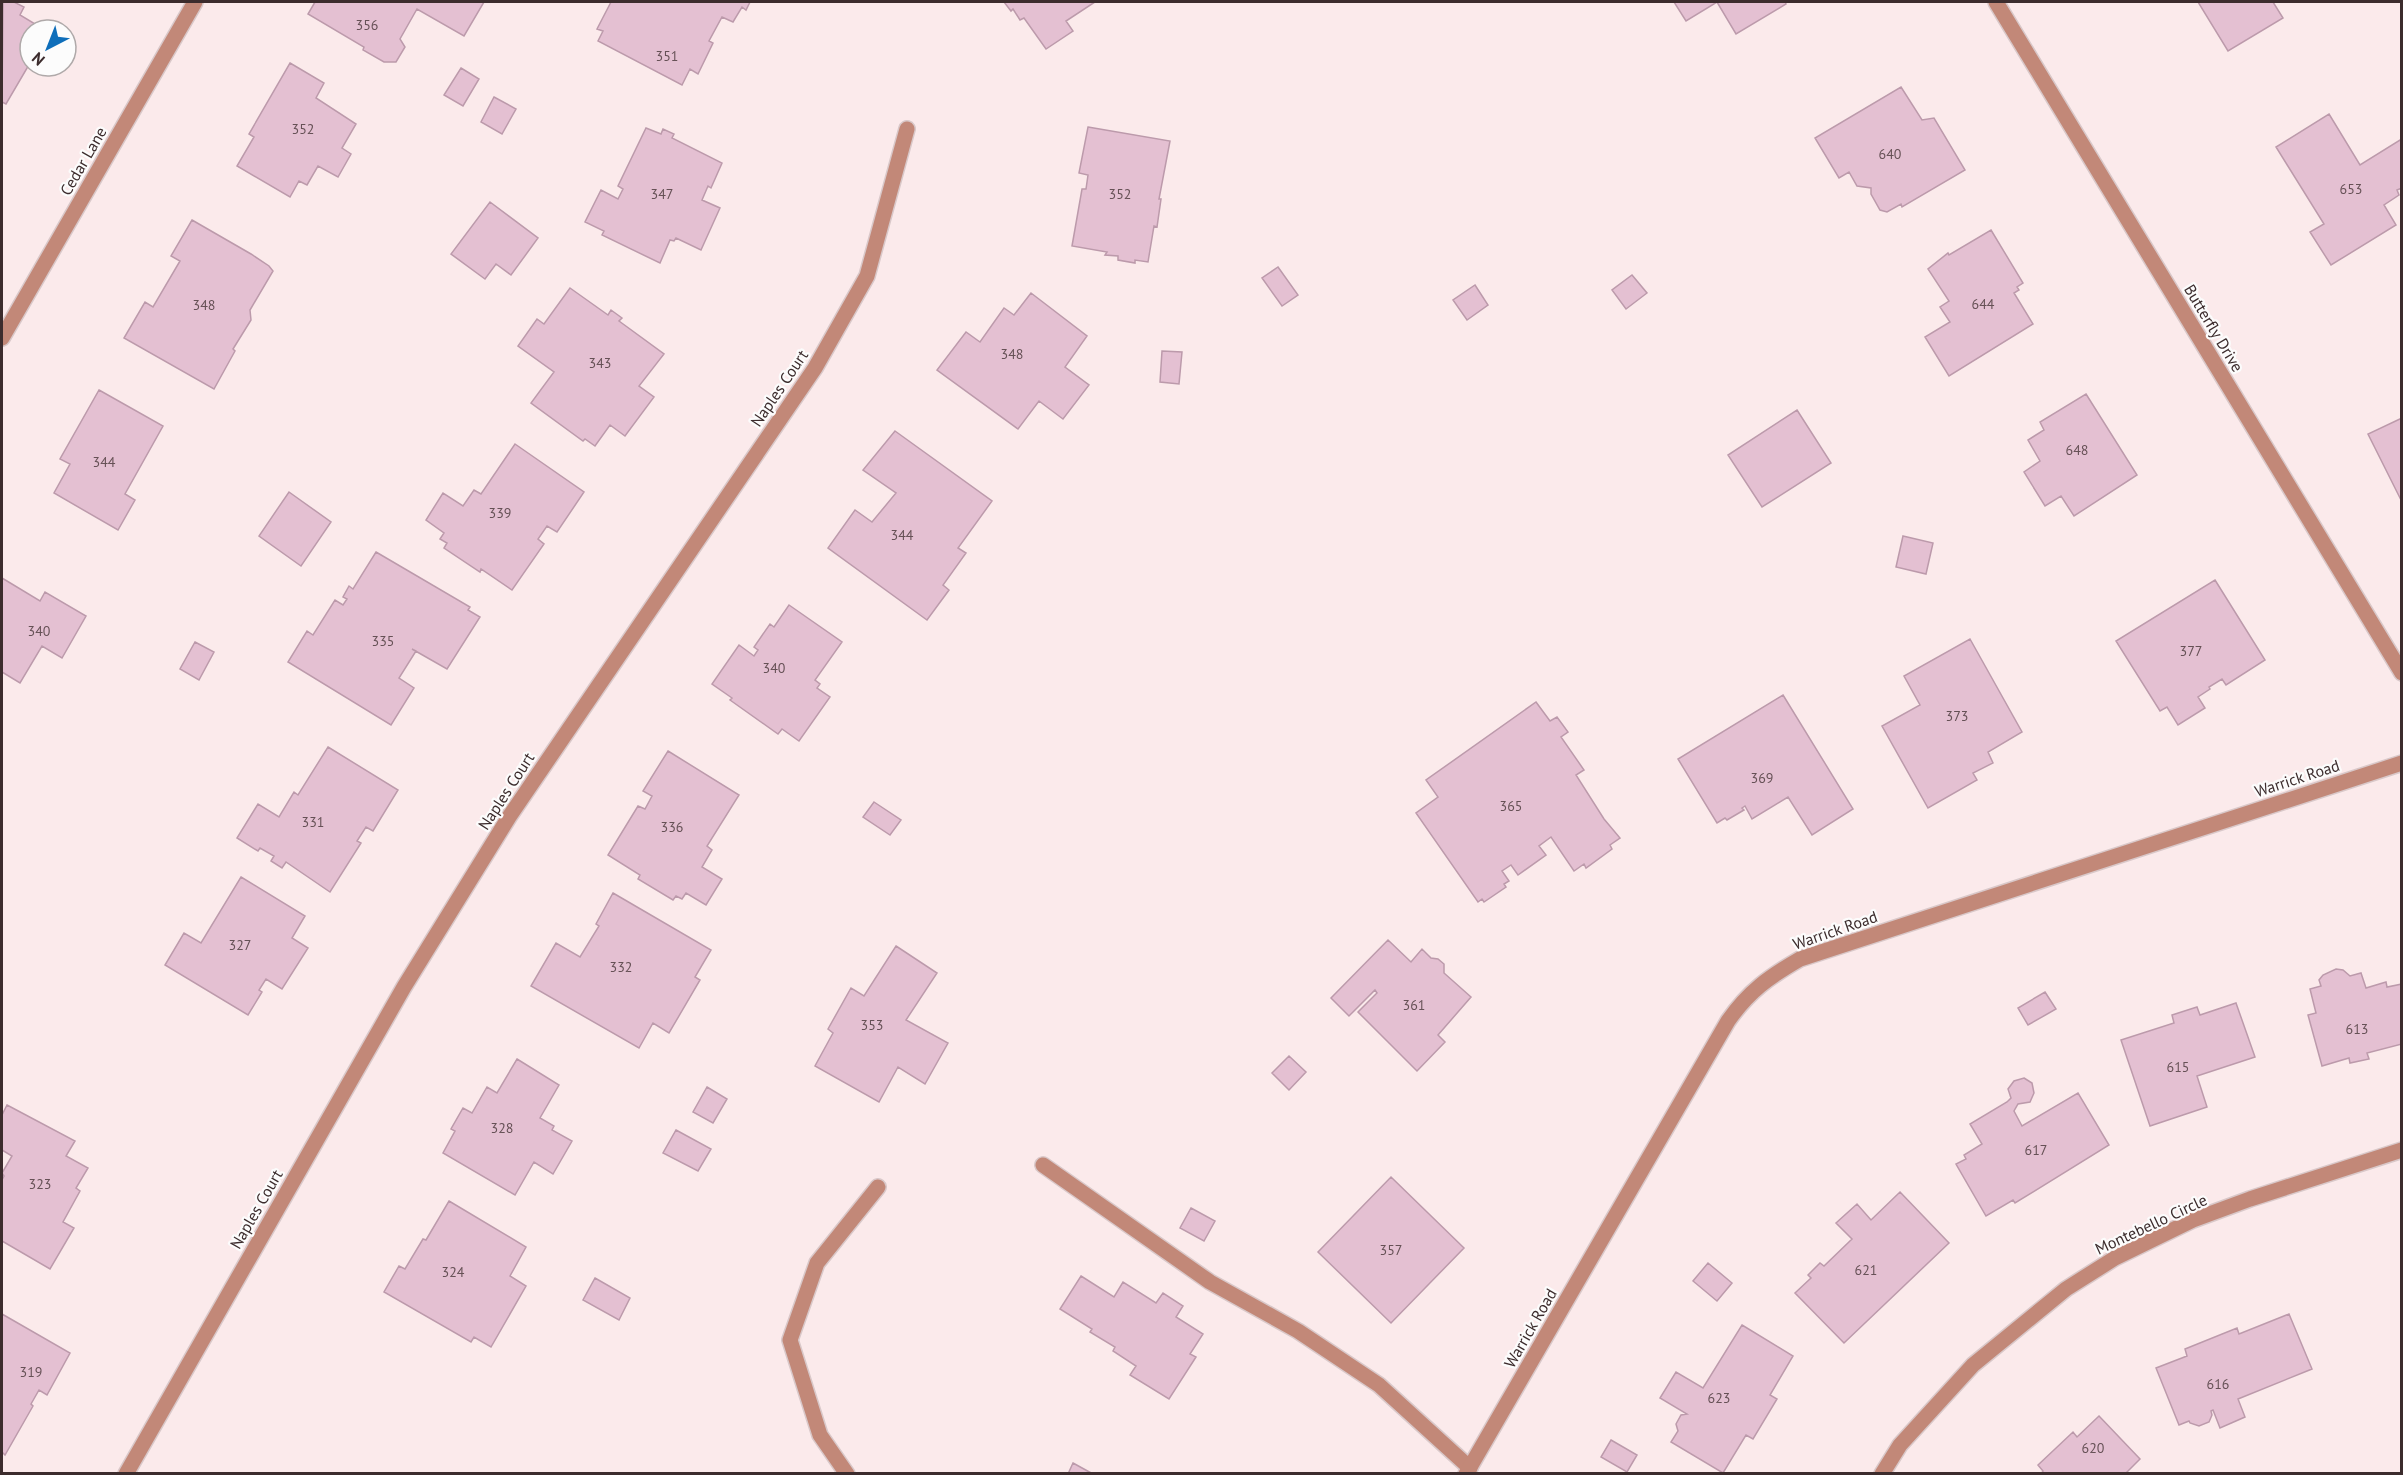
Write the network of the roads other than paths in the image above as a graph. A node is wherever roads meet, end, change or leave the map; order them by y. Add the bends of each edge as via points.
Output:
1 (195, 2) edge
2 (1996, 2) edge
3 (907, 129) dead end
4 (2, 338) edge
5 (2402, 673) edge
6 (2402, 763) edge
7 (2402, 1150) edge
8 (1043, 1165) dead end
9 (878, 1187) dead end
10 (1468, 1471) edge
11 (126, 1473) edge
12 (847, 1473) edge
13 (1882, 1473) edge

1 - 4 street, Cedar Lane
2 - 5 street, Butterfly Drive
3 - 11 street, Naples Court via 867,276 815,368 509,817 404,987
6 - 10 street, Warrick Road via 1800,959 1766,980 1741,1002 1728,1021
7 - 13 street, Montebello Circle via 2250,1199 2115,1258 2066,1289 1973,1365 1900,1445
8 - 10 street via 1210,1282 1298,1330 1379,1385
9 - 12 street via 817,1263 790,1340 820,1435

